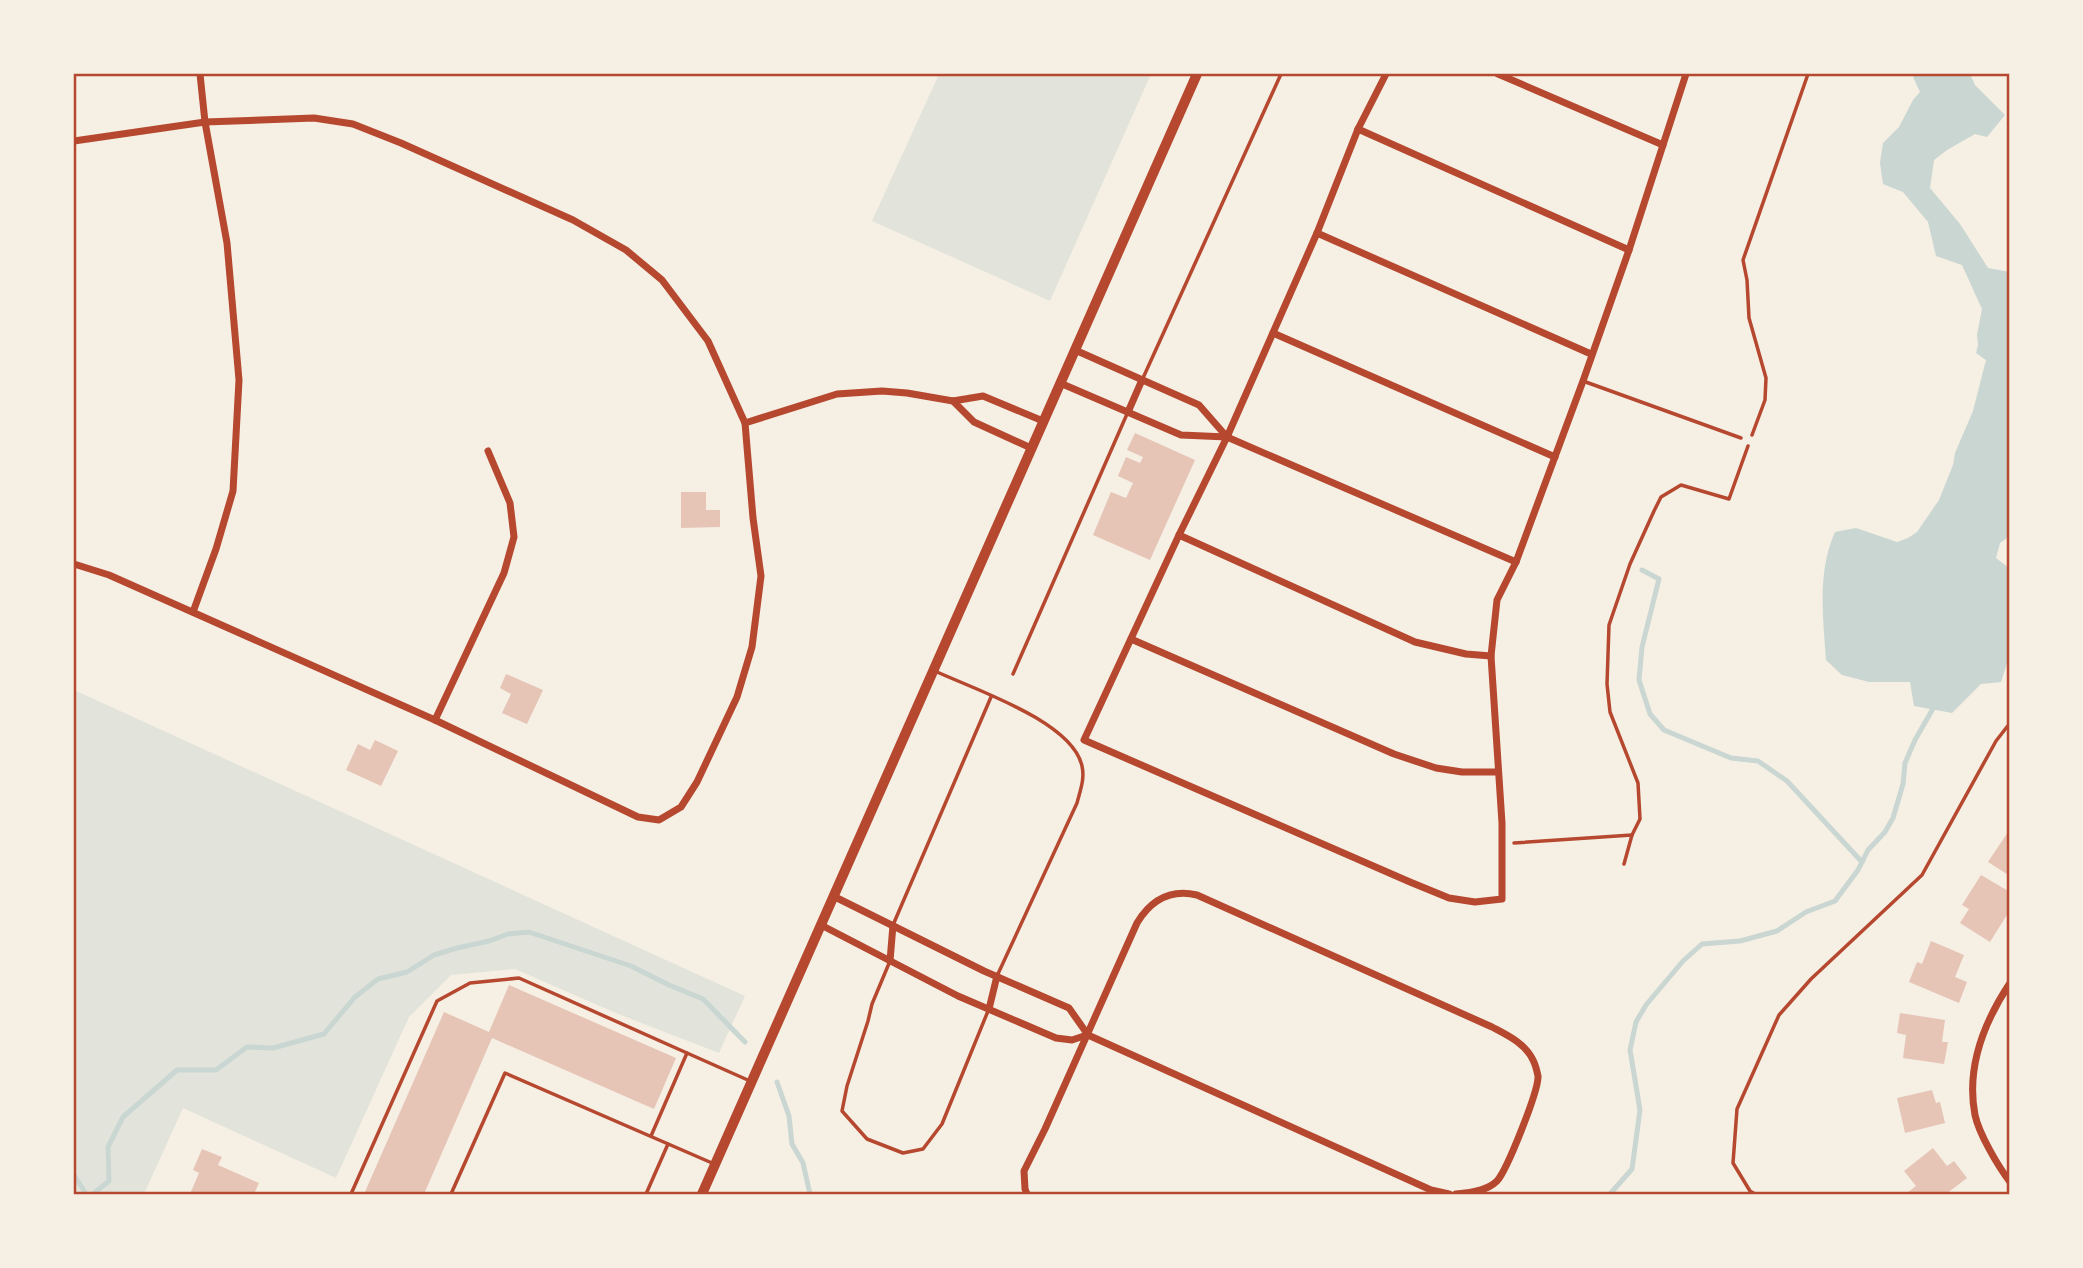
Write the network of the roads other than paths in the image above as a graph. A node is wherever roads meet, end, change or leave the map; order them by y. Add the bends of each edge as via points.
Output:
1 (200, 74) edge
2 (1197, 74) edge
3 (1281, 74) edge
4 (1386, 74) edge
5 (1498, 74) edge
6 (1686, 74) edge
7 (205, 122) junction
8 (1358, 129) junction
9 (74, 141) edge
10 (1663, 145) junction
11 (1317, 233) junction
12 (1629, 250) junction
13 (1273, 333) junction
14 (1075, 350) junction
15 (1591, 354) junction
16 (1142, 380) junction
17 (1583, 381) junction
18 (1060, 383) junction
19 (953, 401) junction
20 (1128, 412) junction
21 (1043, 421) junction
22 (745, 424) junction
23 (1227, 437) junction
24 (1741, 438) dead end
25 (1031, 448) junction
26 (488, 451) dead end
27 (1555, 457) junction
28 (1179, 535) junction
29 (1516, 562) junction
30 (74, 564) edge
31 (192, 612) junction
32 (1131, 639) junction
33 (1491, 656) junction
34 (933, 671) junction
35 (1013, 674) dead end
36 (991, 696) junction
37 (435, 720) junction
38 (1498, 772) junction
39 (833, 897) junction
40 (821, 925) junction
41 (893, 925) junction
42 (890, 961) junction
43 (997, 976) junction
44 (2010, 983) edge
45 (989, 1009) junction
46 (1088, 1035) junction
47 (687, 1054) junction
48 (752, 1082) junction
49 (651, 1136) junction
50 (668, 1144) junction
51 (716, 1164) junction
52 (2010, 1182) edge
53 (351, 1195) edge
54 (451, 1195) edge
55 (646, 1195) edge
56 (702, 1195) edge
57 (1027, 1195) edge
58 (1449, 1195) edge
59 (1457, 1195) edge

1 - 7 street
2 - 14 main road
3 - 16 lane
4 - 8 street
5 - 10 street
6 - 10 street
7 - 9 street
7 - 22 street via 314,118 353,124 573,219 626,250 662,280 708,341
7 - 31 street via 227,243 239,380 233,491
8 - 11 street
8 - 12 street
10 - 12 street
11 - 13 street
11 - 15 street
12 - 15 street
13 - 23 street
13 - 27 street
14 - 16 street
14 - 18 main road
15 - 17 street
16 - 20 street
16 - 23 street via 1199,405
17 - 24 lane
17 - 27 street
18 - 20 street
18 - 21 main road
19 - 21 street via 984,396
19 - 22 street via 882,391 837,394
19 - 25 street via 974,422
20 - 23 street via 1181,435
20 - 35 lane
21 - 25 main road
22 - 37 street via 761,576 752,647 737,697 681,807 659,820 638,817
23 - 28 street
23 - 29 street
25 - 34 main road
26 - 37 street via 510,503 514,537 504,573
27 - 29 street
28 - 32 street
28 - 33 street via 1415,642
29 - 33 street via 1497,600
30 - 31 street
31 - 37 street
32 - 38 street via 1394,754 1436,768
32 - 38 street via 1084,740 1449,898 1475,902 1502,899
33 - 38 street
34 - 36 lane
34 - 39 main road
36 - 41 lane
36 - 43 lane via 1030,713 1060,734 1082,765 1083,782
39 - 40 main road
39 - 41 street
40 - 42 street
40 - 48 main road
41 - 42 street
41 - 43 street
42 - 45 street
42 - 45 lane via 872,1004 842,1111 867,1139 903,1153 923,1149 942,1124
43 - 45 street
43 - 46 street via 1069,1008
44 - 52 street via 1982,1034 1973,1070 1975,1117
45 - 46 street via 1056,1038
46 - 57 street via 1024,1171
46 - 58 street
46 - 59 street via 1143,912 1170,894 1197,895 1492,1027 1516,1040 1533,1059 1538,1077 1533,1099 1497,1181
47 - 48 lane
47 - 49 lane
47 - 53 lane via 519,978 470,984 437,1001
48 - 51 main road
49 - 50 lane
49 - 54 lane via 505,1073
50 - 51 lane
50 - 55 lane
51 - 56 main road

